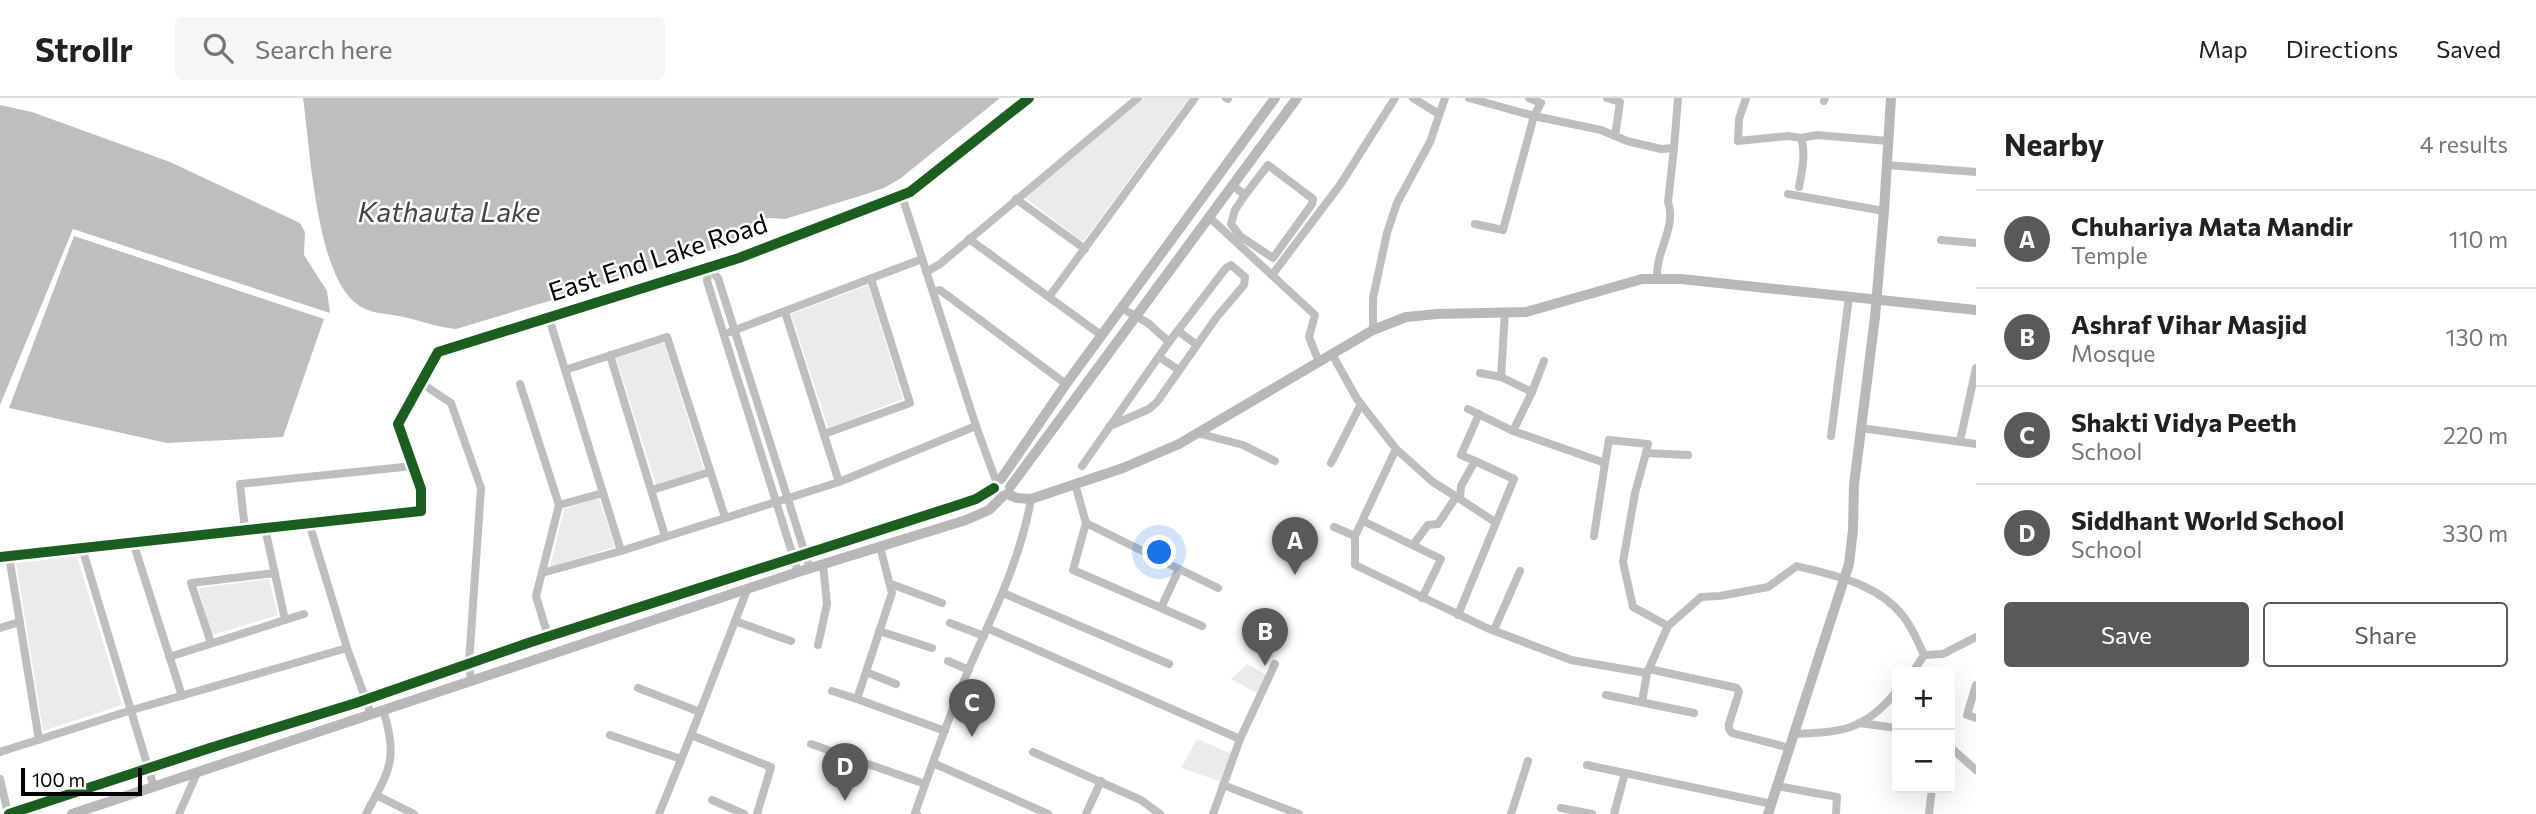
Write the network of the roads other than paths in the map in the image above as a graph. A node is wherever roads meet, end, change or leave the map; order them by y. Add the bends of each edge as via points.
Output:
1 (1029, 98) edge
2 (1138, 98) edge
3 (1195, 98) edge
4 (1275, 98) edge
5 (1297, 98) edge
6 (1395, 98) edge
7 (1413, 98) edge
8 (1445, 98) edge
9 (1469, 98) edge
10 (1529, 98) edge
11 (1607, 98) edge
12 (1678, 98) edge
13 (1746, 98) edge
14 (1891, 98) edge
15 (1539, 99) edge
16 (1439, 114) junction
17 (1534, 116) junction
18 (1615, 136) junction
19 (1801, 138) junction
20 (1888, 141) junction
21 (1674, 148) junction
22 (1887, 165) junction
23 (1976, 172) edge
24 (1232, 186) junction
25 (1799, 187) dead end
26 (1788, 194) dead end
27 (902, 195) junction
28 (1245, 195) junction
29 (1016, 199) junction
30 (1884, 211) junction
31 (1209, 217) junction
32 (1475, 224) dead end
33 (970, 239) junction
34 (1941, 240) dead end
35 (1976, 243) edge
36 (1085, 249) junction
37 (922, 260) junction
38 (709, 267) junction
39 (926, 272) junction
40 (1272, 275) junction
41 (871, 279) junction
42 (1657, 279) junction
43 (933, 292) junction
44 (1049, 297) junction
45 (1849, 297) junction
46 (1876, 299) junction
47 (1121, 308) junction
48 (1976, 310) edge
49 (785, 312) junction
50 (1505, 312) junction
51 (549, 318) junction
52 (1139, 319) junction
53 (735, 330) junction
54 (1373, 330) junction
55 (1178, 331) junction
56 (724, 335) junction
57 (1101, 335) junction
58 (1169, 342) junction
59 (1197, 345) junction
60 (1332, 354) junction
61 (610, 355) junction
62 (1159, 357) junction
63 (1544, 360) dead end
64 (1319, 362) junction
65 (1976, 368) edge
66 (565, 370) junction
67 (1178, 370) junction
68 (1480, 373) dead end
69 (1501, 377) junction
70 (421, 383) junction
71 (520, 384) dead end
72 (1066, 384) junction
73 (1532, 393) junction
74 (1361, 404) junction
75 (1468, 409) dead end
76 (1479, 415) junction
77 (976, 426) junction
78 (1110, 426) junction
79 (1861, 428) junction
80 (1514, 431) junction
81 (1197, 433) junction
82 (824, 434) junction
83 (1831, 436) dead end
84 (1960, 442) junction
85 (1976, 444) edge
86 (1396, 449) junction
87 (1646, 453) junction
88 (1688, 455) dead end
89 (1275, 461) dead end
90 (1475, 461) junction
91 (1331, 463) dead end
92 (1605, 463) junction
93 (413, 466) junction
94 (1082, 467) dead end
95 (710, 472) junction
96 (839, 482) junction
97 (1075, 484) junction
98 (1002, 487) junction
99 (652, 490) junction
100 (603, 493) junction
101 (788, 498) junction
102 (1458, 498) junction
103 (1031, 499) junction
104 (777, 501) junction
105 (559, 505) junction
106 (725, 517) junction
107 (1363, 521) junction
108 (1495, 522) junction
109 (309, 523) junction
110 (1086, 523) junction
111 (1334, 527) dead end
112 (265, 528) junction
113 (245, 530) junction
114 (665, 536) junction
115 (1355, 536) junction
116 (1594, 536) dead end
117 (133, 542) junction
118 (1413, 545) junction
119 (880, 547) junction
120 (82, 548) junction
121 (621, 551) junction
122 (800, 555) junction
123 (4, 556) edge
124 (823, 565) junction
125 (1179, 569) junction
126 (804, 570) junction
127 (1520, 571) dead end
128 (275, 573) junction
129 (542, 573) junction
130 (1845, 579) junction
131 (891, 584) junction
132 (1219, 588) dead end
133 (747, 590) junction
134 (1003, 593) junction
135 (1422, 598) junction
136 (942, 603) dead end
137 (1161, 608) junction
138 (304, 614) dead end
139 (1458, 615) junction
140 (285, 620) junction
141 (735, 621) junction
142 (20, 622) junction
143 (950, 623) dead end
144 (1202, 626) dead end
145 (1668, 626) junction
146 (0, 628) edge
147 (1494, 630) junction
148 (879, 631) junction
149 (985, 632) junction
150 (548, 636) junction
151 (1976, 637) edge
152 (791, 641) dead end
153 (211, 643) junction
154 (818, 645) dead end
155 (347, 648) junction
156 (932, 648) dead end
157 (1924, 655) junction
158 (169, 657) junction
159 (948, 661) dead end
160 (469, 663) junction
161 (1169, 664) dead end
162 (1275, 664) dead end
163 (1916, 667) edge
164 (969, 670) junction
165 (1648, 671) junction
166 (866, 672) junction
167 (471, 681) junction
168 (896, 684) dead end
169 (1976, 685) edge
170 (638, 688) dead end
171 (832, 691) dead end
172 (1606, 695) dead end
173 (182, 696) junction
174 (1892, 696) edge
175 (857, 699) junction
176 (365, 700) junction
177 (1642, 702) junction
178 (132, 710) junction
179 (383, 710) junction
180 (700, 712) junction
181 (1694, 713) dead end
182 (371, 714) junction
183 (1976, 718) edge
184 (1859, 723) junction
185 (1892, 727) edge
186 (945, 732) junction
187 (1795, 734) junction
188 (610, 735) dead end
189 (691, 736) junction
190 (1240, 739) junction
191 (39, 740) junction
192 (811, 744) dead end
193 (1790, 748) junction
194 (1955, 751) edge
195 (0, 752) edge
196 (1033, 752) dead end
197 (681, 759) junction
198 (1528, 761) dead end
199 (933, 763) junction
200 (1587, 765) dead end
201 (149, 768) junction
202 (1976, 769) edge
203 (197, 773) junction
204 (1625, 773) junction
205 (0, 779) edge
206 (1101, 781) junction
207 (925, 784) junction
208 (1223, 785) junction
209 (1777, 786) junction
210 (154, 787) junction
211 (1931, 793) edge
212 (376, 795) junction
213 (712, 800) dead end
214 (1561, 807) dead end
215 (1770, 809) edge
216 (9, 814) edge
217 (72, 814) edge
218 (179, 814) edge
219 (366, 814) edge
220 (414, 814) edge
221 (659, 814) edge
222 (744, 814) edge
223 (757, 814) edge
224 (916, 814) edge
225 (1048, 814) edge
226 (1086, 814) edge
227 (1160, 814) edge
228 (1213, 814) edge
229 (1300, 814) edge
230 (1511, 814) edge
231 (1592, 814) edge
232 (1614, 814) edge
233 (1836, 814) edge
234 (1929, 814) edge

1 - 27 street, East End Lake Road
2 - 29 street
3 - 36 street
4 - 47 street
5 - 24 street
6 - 40 street via 1340,185
7 - 16 street
8 - 16 street
9 - 17 street
10 - 15 street
11 - 18 street via 1620,102
12 - 21 street
13 - 19 street via 1738,141
14 - 20 street
15 - 17 street
16 - 54 street via 1387,233 1373,298
17 - 18 street
17 - 32 street via 1503,230
18 - 21 street via 1661,149
19 - 20 street via 1817,135
19 - 25 street
20 - 22 street
21 - 42 street via 1670,223
22 - 23 street
22 - 30 street
24 - 28 street
24 - 31 street
26 - 30 street
27 - 37 street
27 - 38 street, East End Lake Road
28 - 28 street via 1231,224 1240,236 1273,258 1313,199 1268,165
29 - 33 street
29 - 36 street
30 - 46 street
31 - 40 street
31 - 52 street
33 - 39 street
33 - 44 street
34 - 35 street
36 - 44 street
37 - 39 street
37 - 41 street
38 - 51 street, East End Lake Road
38 - 53 street via 718,278
38 - 56 street via 707,281
39 - 43 street
40 - 64 street via 1315,316 1309,337
41 - 49 street
41 - 82 street via 910,403
42 - 45 street
42 - 50 street via 1617,285 1526,312
43 - 72 street via 940,290
43 - 77 street
44 - 57 street
45 - 46 street
45 - 83 street
46 - 48 street
46 - 79 street
47 - 52 street
47 - 57 street
49 - 53 street
49 - 82 street
50 - 54 street via 1406,317
50 - 69 street
51 - 66 street
51 - 70 street, East End Lake Road via 438,352
52 - 58 street
52 - 98 street
53 - 56 street
53 - 101 street
54 - 60 street
55 - 58 street
55 - 59 street
55 - 59 street via 1231,265 1245,277 1244,285
56 - 104 street
57 - 72 street
58 - 62 street
59 - 67 street
60 - 64 street
60 - 74 street
61 - 66 street
61 - 95 street via 667,337
61 - 99 street
62 - 67 street
62 - 78 street
63 - 73 street
64 - 81 street
65 - 84 street
66 - 100 street
67 - 78 street via 1149,409
68 - 69 street
69 - 73 street
70 - 93 street, East End Lake Road via 398,424
70 - 160 street via 451,403 481,488
71 - 105 street
72 - 98 street
73 - 80 street
74 - 86 street
74 - 91 street
75 - 76 street
76 - 80 street
76 - 90 street via 1461,455
77 - 96 street
77 - 98 street
78 - 94 street
79 - 84 street
79 - 130 street
80 - 92 street
81 - 89 street via 1243,445
81 - 97 street via 1123,468
82 - 96 street
84 - 85 street
86 - 102 street
86 - 107 street
87 - 88 street
87 - 92 street via 1647,444 1609,440
87 - 145 street via 1623,562 1633,607
90 - 102 street
90 - 108 street via 1514,479
92 - 116 street
93 - 109 street, East End Lake Road via 421,489 421,511
93 - 113 street via 240,484
95 - 99 street
95 - 106 street
96 - 101 street
97 - 103 street
97 - 110 street
98 - 103 street via 1017,498
98 - 119 street via 989,510
98 - 122 street
99 - 114 street
100 - 105 street
100 - 121 street
101 - 104 street
101 - 122 street
102 - 108 street
102 - 118 street via 1438,524 1428,525
103 - 134 street via 1027,526
104 - 106 street
104 - 122 street
105 - 129 street
106 - 114 street
107 - 115 street
107 - 118 street
108 - 139 street
109 - 112 street
109 - 155 street
110 - 125 street
110 - 137 street via 1073,570
111 - 115 street
112 - 113 street
112 - 128 street
113 - 117 street
114 - 121 street
115 - 135 street via 1355,565
117 - 120 street
117 - 158 street
118 - 135 street via 1441,559
119 - 124 street
119 - 131 street
120 - 123 street
120 - 178 street
121 - 129 street
122 - 126 street
122 - 150 street
123 - 142 street
124 - 126 street
124 - 154 street via 827,604
125 - 132 street
125 - 137 street
126 - 133 street
127 - 147 street
128 - 140 street
128 - 153 street via 191,583
129 - 150 street via 536,596
130 - 145 street via 1797,566 1768,587 1701,597
130 - 157 street via 1891,603 1905,618
130 - 187 street
131 - 136 street
131 - 148 street
133 - 141 street
133 - 167 street
134 - 149 street
134 - 161 street
135 - 139 street
137 - 144 street
138 - 140 street
139 - 147 street
140 - 153 street
141 - 152 street
141 - 180 street
142 - 146 street
142 - 191 street
143 - 149 street
145 - 165 street
147 - 165 street via 1571,660
148 - 156 street
148 - 166 street
149 - 164 street
149 - 190 street
150 - 160 street
151 - 157 street via 1943,654
153 - 158 street
155 - 173 street
155 - 176 street
157 - 163 street
158 - 173 street
159 - 164 street
160 - 167 street
160 - 176 street
162 - 190 street
164 - 186 street
165 - 177 street
165 - 193 street via 1737,688 1729,724 1732,733
166 - 168 street
166 - 175 street
167 - 179 street
169 - 183 street via 1967,715
170 - 180 street
171 - 175 street
172 - 177 street
173 - 178 street
174 - 184 street
175 - 186 street
176 - 182 street
176 - 201 street
177 - 181 street
178 - 191 street
178 - 201 street
179 - 182 street
179 - 212 street via 393,750
180 - 189 street
182 - 203 street
184 - 185 street
184 - 187 street via 1843,731
186 - 199 street
187 - 193 street
188 - 197 street
189 - 197 street
189 - 223 street via 771,767
190 - 208 street
191 - 195 street
192 - 207 street
193 - 209 street
194 - 202 street
196 - 206 street
197 - 221 street
198 - 230 street
199 - 207 street
199 - 225 street
200 - 204 street
201 - 210 street
201 - 216 street
203 - 210 street
203 - 218 street
204 - 215 street
204 - 232 street
205 - 216 street
206 - 226 street
206 - 227 street
207 - 224 street
208 - 228 street
208 - 229 street
209 - 215 street
209 - 233 street via 1837,797
210 - 217 street
211 - 234 street
212 - 219 street
212 - 220 street
213 - 222 street
214 - 231 street

